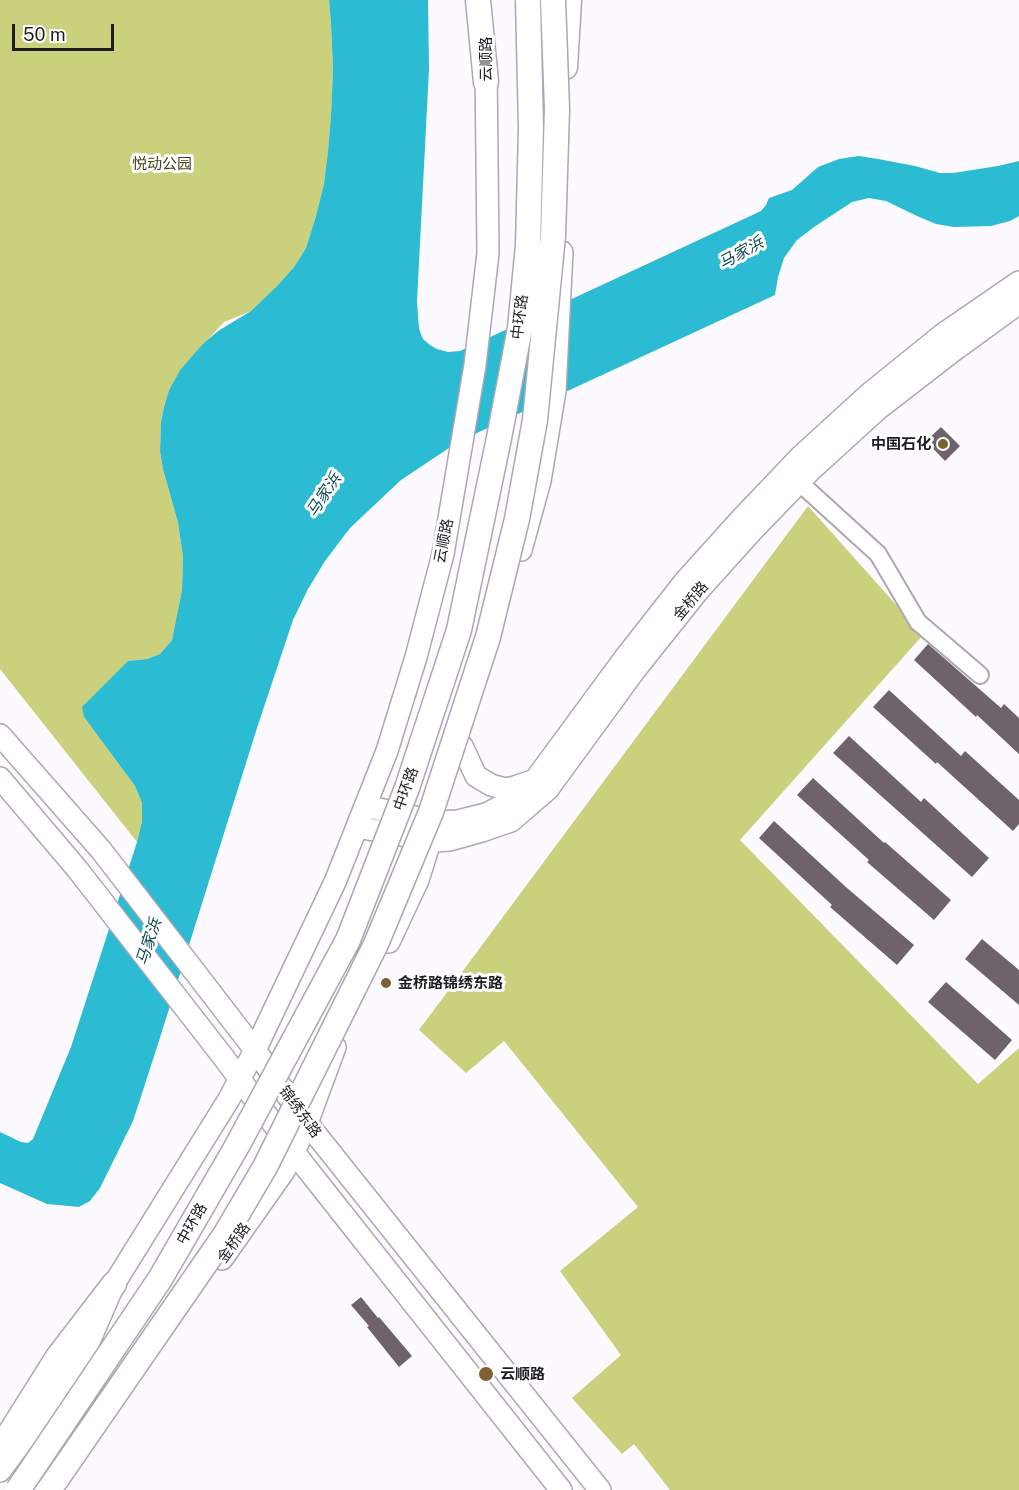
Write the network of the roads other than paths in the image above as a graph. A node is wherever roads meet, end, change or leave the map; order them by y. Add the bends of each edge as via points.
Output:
1 (478, 0) edge
2 (486, 0) edge
3 (528, 0) edge
4 (553, 0) edge
5 (564, 0) edge
6 (569, 0) edge
7 (565, 68) junction
8 (486, 82) junction
9 (1019, 282) edge
10 (1019, 303) edge
11 (799, 482) junction
12 (980, 675) dead end
13 (0, 735) edge
14 (462, 747) junction
15 (0, 778) edge
16 (535, 780) junction
17 (365, 806) junction
18 (357, 826) junction
19 (434, 831) junction
20 (255, 1050) junction
21 (240, 1078) junction
22 (307, 1123) junction
23 (294, 1152) junction
24 (114, 1284) junction
25 (0, 1449) edge
26 (0, 1471) edge
27 (18, 1490) edge
28 (49, 1490) edge
29 (62, 1490) edge
30 (561, 1490) edge
31 (600, 1490) edge

1 - 8 highway
2 - 8 main road, 云顺路
3 - 27 highway, 中环路, bridge via 531,128 528,245 520,328 459,630 407,788 348,940 237,1146 160,1279
4 - 28 highway, 中环路, bridge via 557,109 553,236 536,420 488,637 431,812 376,944 265,1167 225,1235
5 - 7 main road
6 - 7 highway
7 - 14 main road via 563,231 555,391 540,481
8 - 17 main road, 云顺路 via 488,253 475,365 443,554 413,667
9 - 16 main road, 金桥路 via 942,335 801,456 686,580
10 - 11 main road, 金桥路 via 878,409
11 - 12 street via 878,554 918,622
11 - 19 main road, 金桥路 via 698,591 548,789 511,821 450,840
13 - 20 main road, 锦绣东路 via 101,850
14 - 16 main road via 476,776 491,785 505,789
14 - 19 main road
15 - 21 main road, 锦绣东路 via 78,870
16 - 19 main road, 金桥路 via 512,801
17 - 18 main road, 云顺路
17 - 19 main road, 金桥路
18 - 19 main road, 金桥路
18 - 20 main road, 云顺路 via 335,882
19 - 22 main road, 金桥路 via 418,880 331,1053
20 - 21 main road
20 - 22 main road, 锦绣东路
21 - 23 main road, 锦绣东路
21 - 24 main road
22 - 23 main road, 金桥路
22 - 31 main road, 锦绣东路
23 - 29 main road, 金桥路
23 - 30 main road, 锦绣东路
24 - 25 highway via 58,1357
24 - 26 main road via 79,1365

